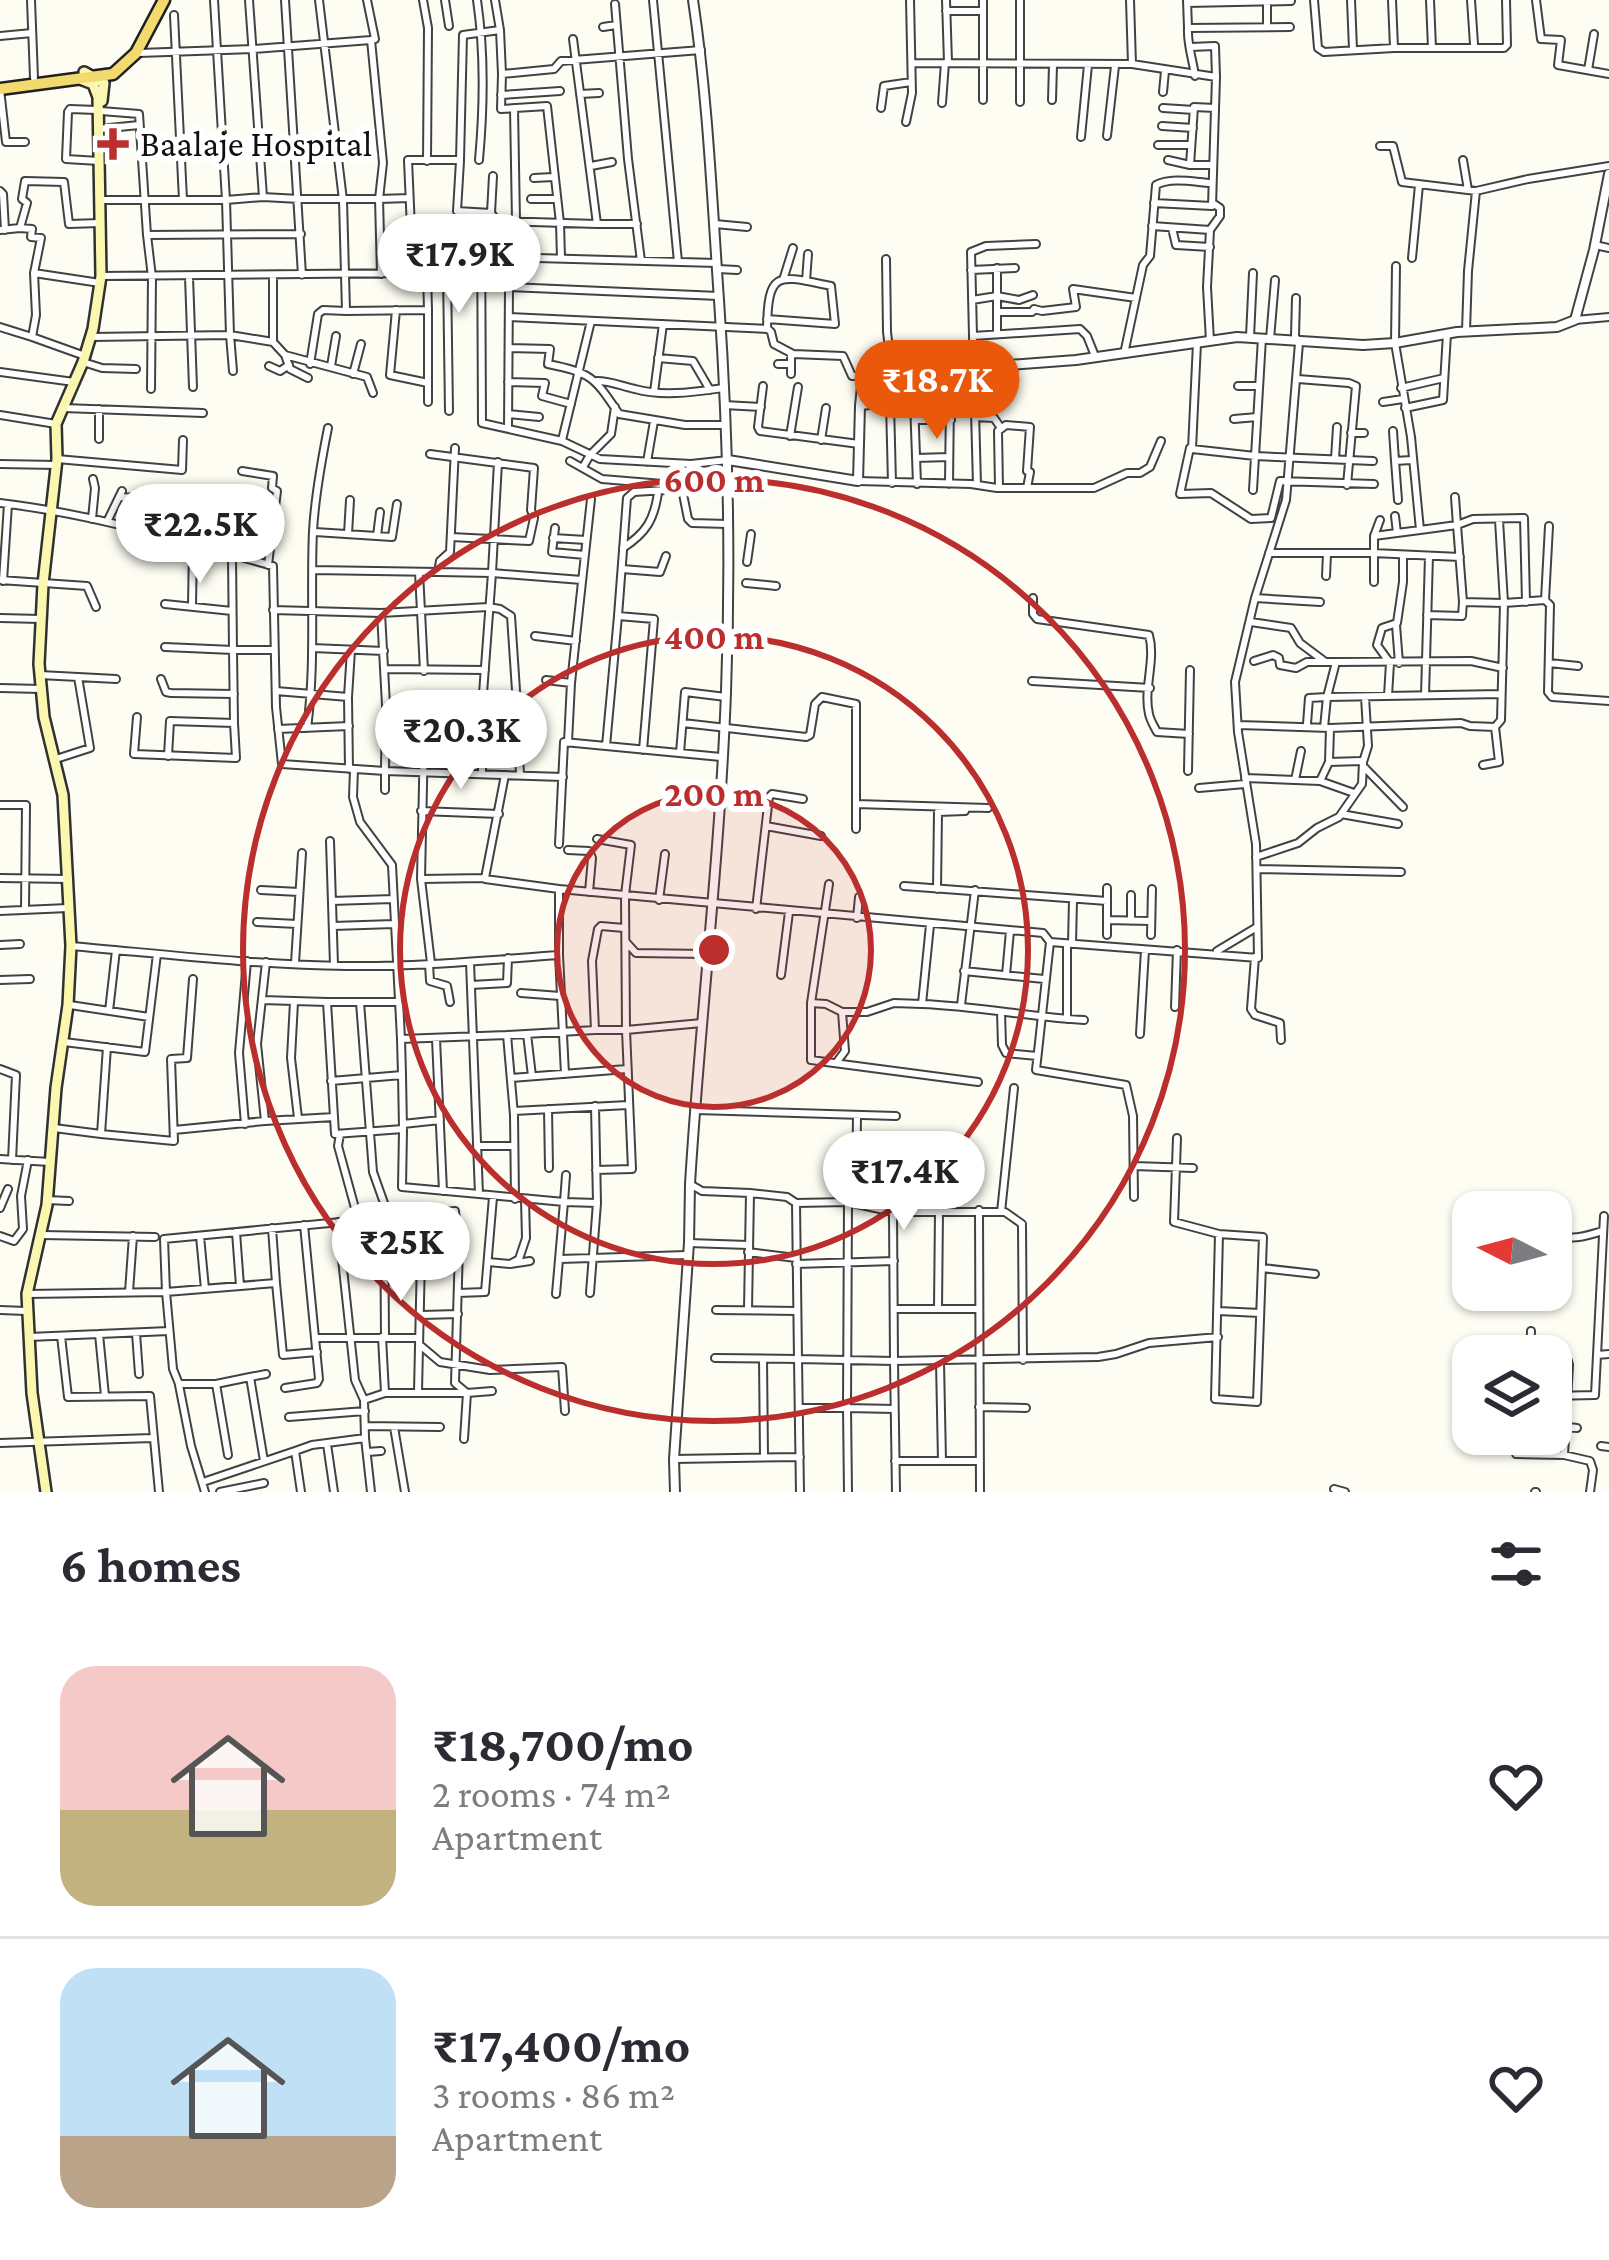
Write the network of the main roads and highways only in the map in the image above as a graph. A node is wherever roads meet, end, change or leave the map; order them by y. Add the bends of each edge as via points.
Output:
1 (161, 0) edge
2 (97, 76) junction
3 (0, 86) edge
4 (100, 108) junction
5 (46, 1492) edge

1 - 2 main road via 134,45
1 - 2 main road via 136,53
2 - 3 main road
2 - 3 main road
2 - 4 main road
2 - 4 main road
4 - 5 main road via 101,279 91,337 56,424 41,620 41,689 63,795 71,946 47,1200 27,1294

